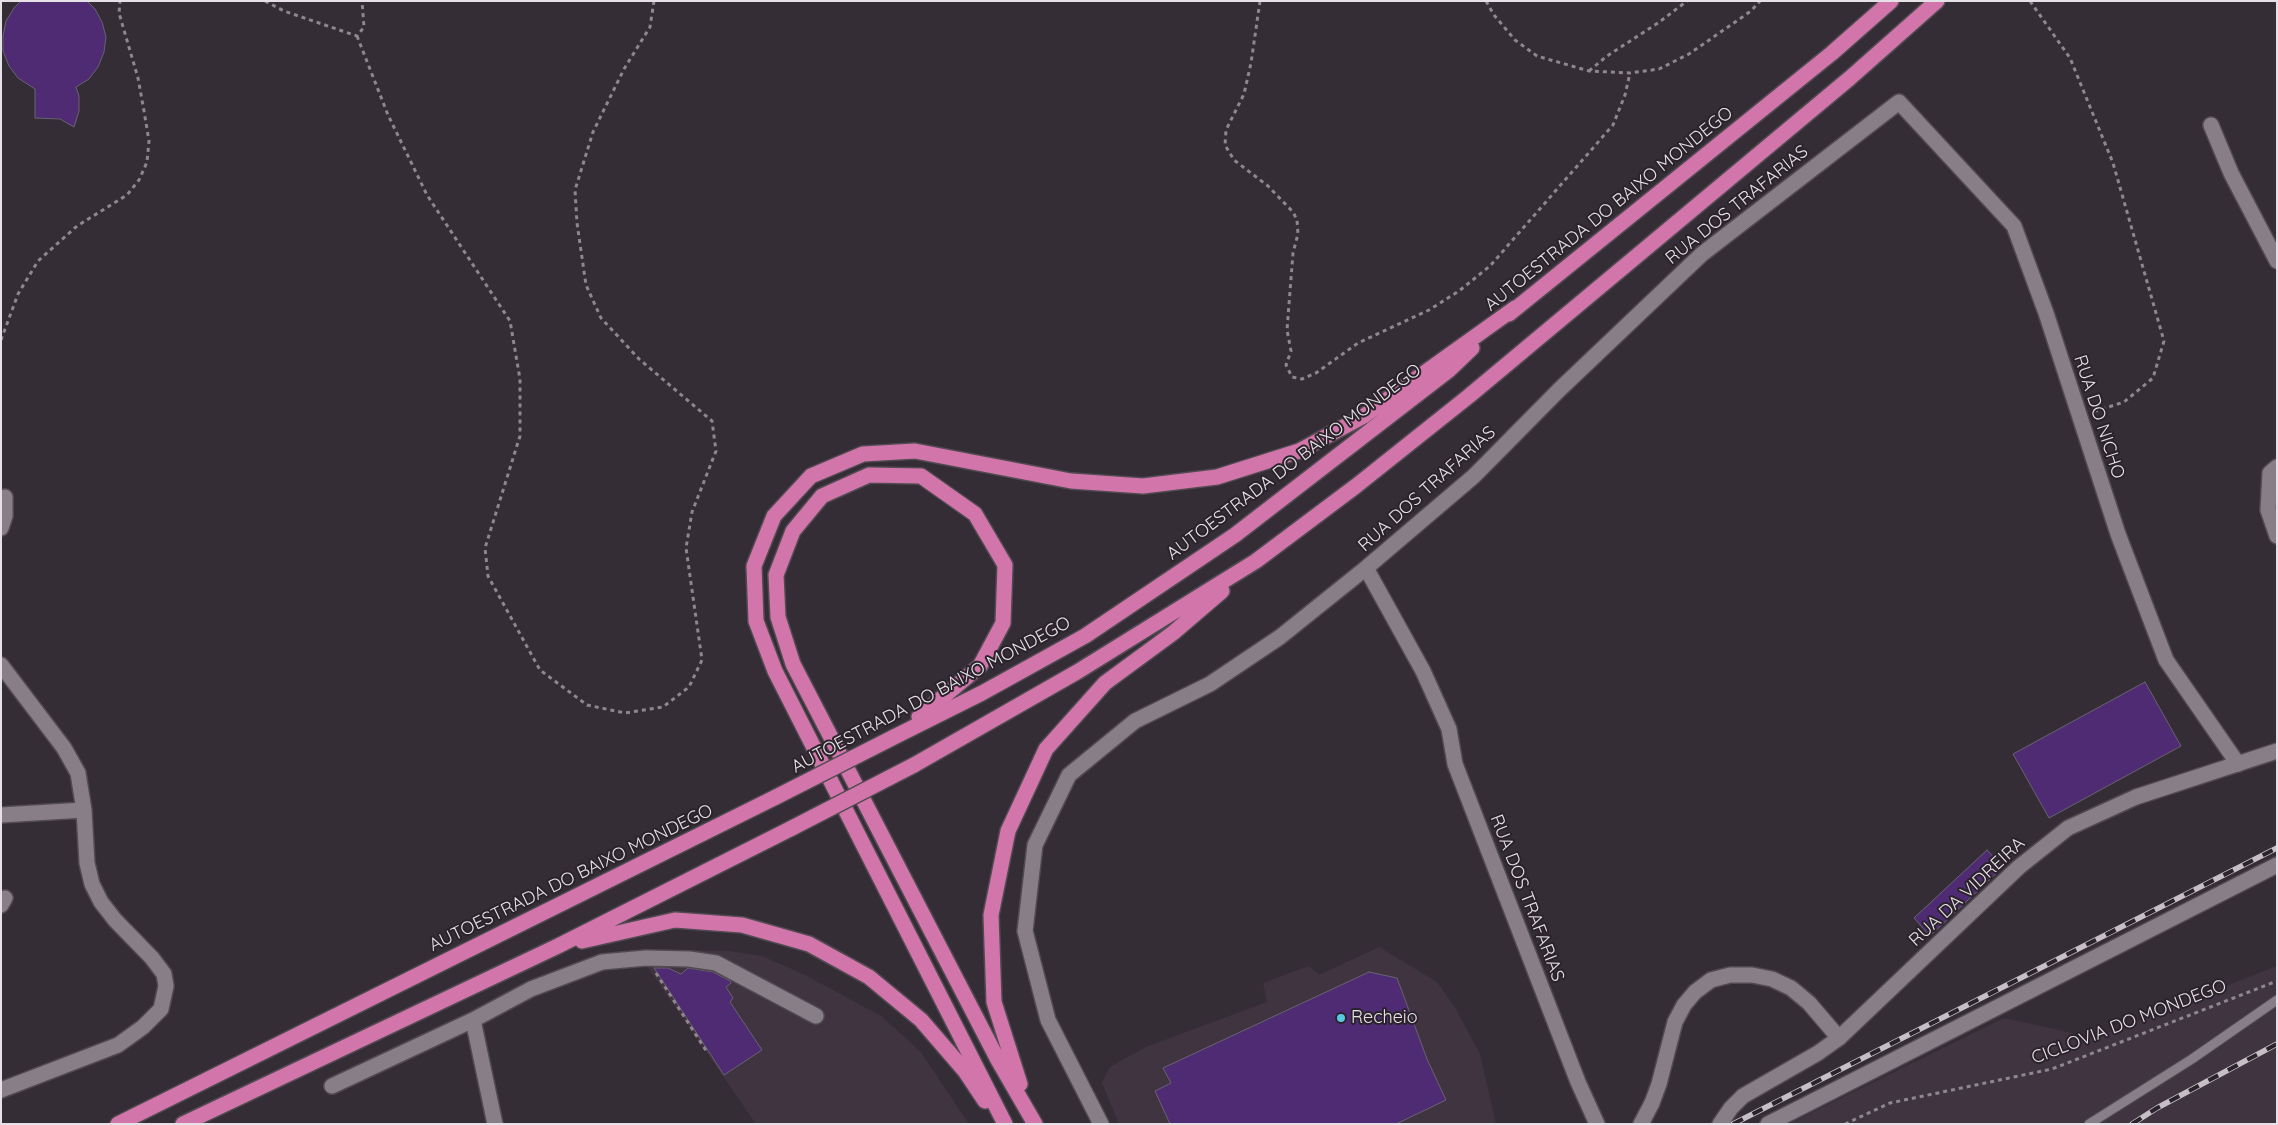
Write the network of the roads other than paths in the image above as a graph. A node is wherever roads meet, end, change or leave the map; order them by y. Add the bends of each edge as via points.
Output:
1 (1891, 1) edge
2 (1938, 1) edge
3 (1899, 102) joint
4 (2211, 125) dead end
5 (2277, 261) edge
6 (1515, 308) junction
7 (2277, 467) edge
8 (5, 497) dead end
9 (1, 528) edge
10 (2277, 536) edge
11 (1256, 561) junction
12 (1366, 568) junction
13 (1, 665) edge
14 (894, 737) junction
15 (2277, 751) edge
16 (2238, 764) junction
17 (84, 810) junction
18 (1, 815) edge
19 (2277, 865) edge
20 (558, 946) junction
21 (2277, 1000) edge
22 (816, 1016) dead end
23 (473, 1020) junction
24 (1839, 1038) junction
25 (332, 1086) dead end
26 (1, 1090) edge
27 (1026, 1107) junction
28 (118, 1124) edge
29 (183, 1124) edge
30 (495, 1124) edge
31 (1000, 1124) edge
32 (1006, 1124) edge
33 (1035, 1124) edge
34 (1101, 1124) edge
35 (1597, 1124) edge
36 (1641, 1124) edge
37 (1720, 1124) edge
38 (1768, 1124) edge
39 (2089, 1124) edge

1 - 6 highway, AUTOESTRADA DO BAIXO MONDEGO via 1824,59
2 - 11 highway via 1468,396
3 - 12 street, RUA DOS TRAFARIAS via 1702,254 1474,476
3 - 16 street, RUA DO NICHO via 2014,226 2118,534 2166,660
4 - 5 street via 2231,173
6 - 14 highway, AUTOESTRADA DO BAIXO MONDEGO via 1449,370 1235,535 1084,636
6 - 32 highway via 1364,416 1299,451 1218,477 1143,486 1071,481 915,451 863,454 811,476 774,516 754,566 756,621 775,671
7 - 10 street via 2270,473 2268,510
8 - 9 street
11 - 20 highway, bridge via 1077,672 914,766
11 - 27 highway via 1173,633 1104,683 1046,749 1008,831 991,916 994,1002
12 - 34 street via 1280,637 1210,684 1135,721 1069,775 1035,845 1025,931 1048,1020
12 - 35 street, RUA DOS TRAFARIAS via 1423,671 1449,729 1455,764
13 - 17 street via 64,748 78,773
14 - 27 highway via 980,666 1003,623 1005,565 976,514 921,476 869,475 822,496 793,531 776,575 778,617 793,664 998,1060
14 - 28 highway, AUTOESTRADA DO BAIXO MONDEGO, bridge
15 - 16 street, RUA DA VIDREIRA
16 - 24 street, RUA DA VIDREIRA via 2136,797 2068,828 2019,867
17 - 18 street
17 - 26 street via 87,863 92,884 114,920 164,974 163,1003 143,1027 118,1045
19 - 38 street
20 - 29 highway
20 - 31 highway via 675,920 742,925 809,944 868,978 921,1020 965,1071
21 - 39 lane
22 - 23 street via 716,963 646,958 602,962 531,990
23 - 25 street
23 - 30 street
24 - 36 street via 1809,1002 1772,979 1730,975 1711,980 1695,992 1675,1022 1659,1084
24 - 37 street, RUA DA VIDREIRA via 1743,1096
27 - 33 highway

